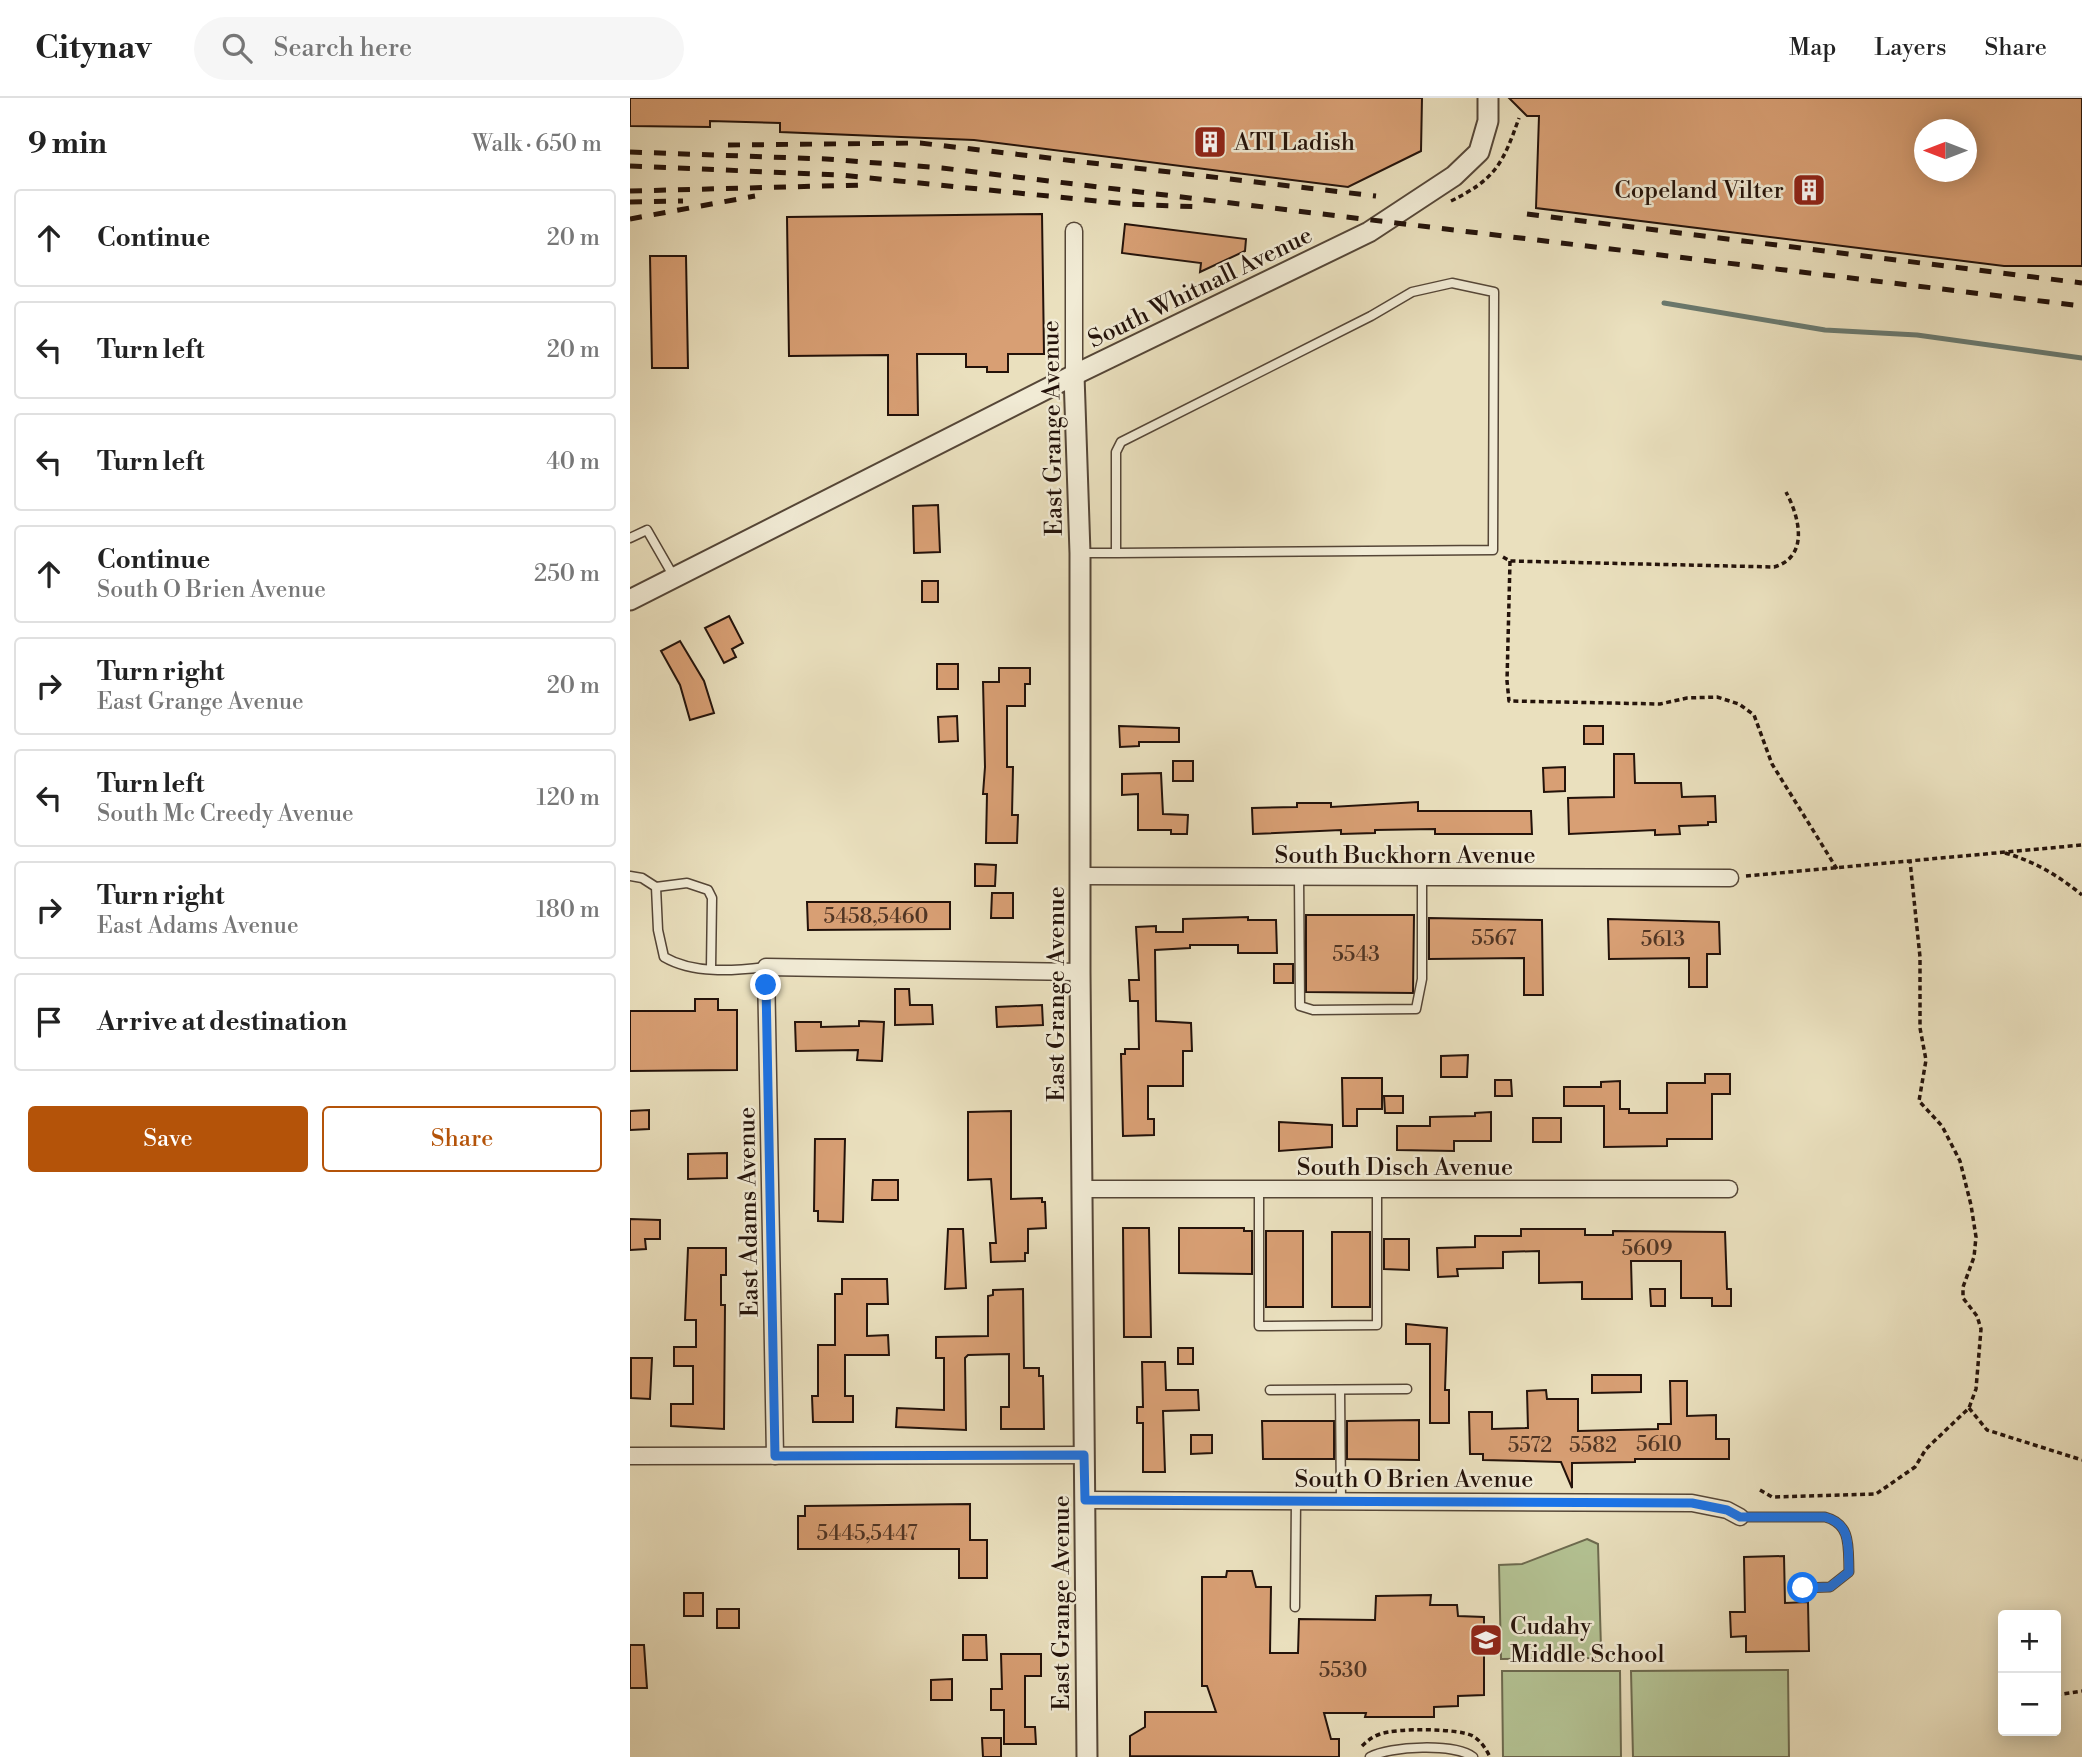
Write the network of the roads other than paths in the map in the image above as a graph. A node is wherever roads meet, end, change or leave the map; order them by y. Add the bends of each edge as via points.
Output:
1 (1488, 98) edge
2 (1074, 231) dead end
3 (1074, 375) junction
4 (630, 538) edge
5 (1080, 553) junction
6 (1116, 553) junction
7 (674, 577) junction
8 (630, 600) edge
9 (630, 876) edge
10 (1079, 876) junction
11 (1299, 877) junction
12 (1422, 878) junction
13 (1730, 878) road end
14 (656, 887) junction
15 (766, 967) junction
16 (711, 968) junction
17 (1080, 972) junction
18 (1082, 1189) junction
19 (1259, 1189) junction
20 (1377, 1189) junction
21 (1729, 1189) dead end
22 (1407, 1389) dead end
23 (1270, 1390) dead end
24 (1340, 1390) junction
25 (1084, 1455) junction
26 (630, 1456) edge
27 (775, 1456) junction
28 (1085, 1500) junction
29 (1296, 1501) junction
30 (1341, 1501) junction
31 (1740, 1517) joint
32 (1803, 1588) dead end
33 (1295, 1607) dead end
34 (1087, 1757) edge
35 (1370, 1757) edge
36 (1473, 1757) edge

1 - 3 street, South Whitnall Avenue via 1488,121 1479,152 1454,176 1370,232
2 - 3 street, East Grange Avenue
3 - 5 street, East Grange Avenue
3 - 7 street, South Whitnall Avenue
4 - 7 lane via 647,530
5 - 6 lane
5 - 10 street, East Grange Avenue
6 - 6 lane via 1493,550 1494,292 1452,283 1412,292 1121,442 1116,452
7 - 8 street, South Whitnall Avenue
9 - 14 lane
10 - 11 street, South Buckhorn Avenue
10 - 17 street, East Grange Avenue
11 - 12 street, South Buckhorn Avenue
11 - 12 lane via 1300,1006 1313,1010 1416,1009 1422,979
12 - 13 street, South Buckhorn Avenue
14 - 16 lane via 664,957 681,967
14 - 16 lane via 687,883 708,890 712,898
15 - 16 lane
15 - 17 street
15 - 27 street, East Adams Avenue
17 - 18 street, East Grange Avenue
18 - 19 street, South Disch Avenue
18 - 25 street, East Grange Avenue
19 - 20 street, South Disch Avenue
19 - 20 lane via 1259,1326 1272,1326 1377,1325
20 - 21 street, South Disch Avenue
22 - 24 lane
23 - 24 lane
24 - 30 lane
25 - 27 street
25 - 28 street, East Grange Avenue
26 - 27 street
28 - 29 street, South O Brien Avenue
28 - 34 street, East Grange Avenue
29 - 30 street, South O Brien Avenue
29 - 33 lane
30 - 31 street, South O Brien Avenue via 1692,1503
31 - 32 lane via 1838,1520 1847,1531 1849,1572 1830,1587
35 - 36 lane via 1385,1750 1462,1749

